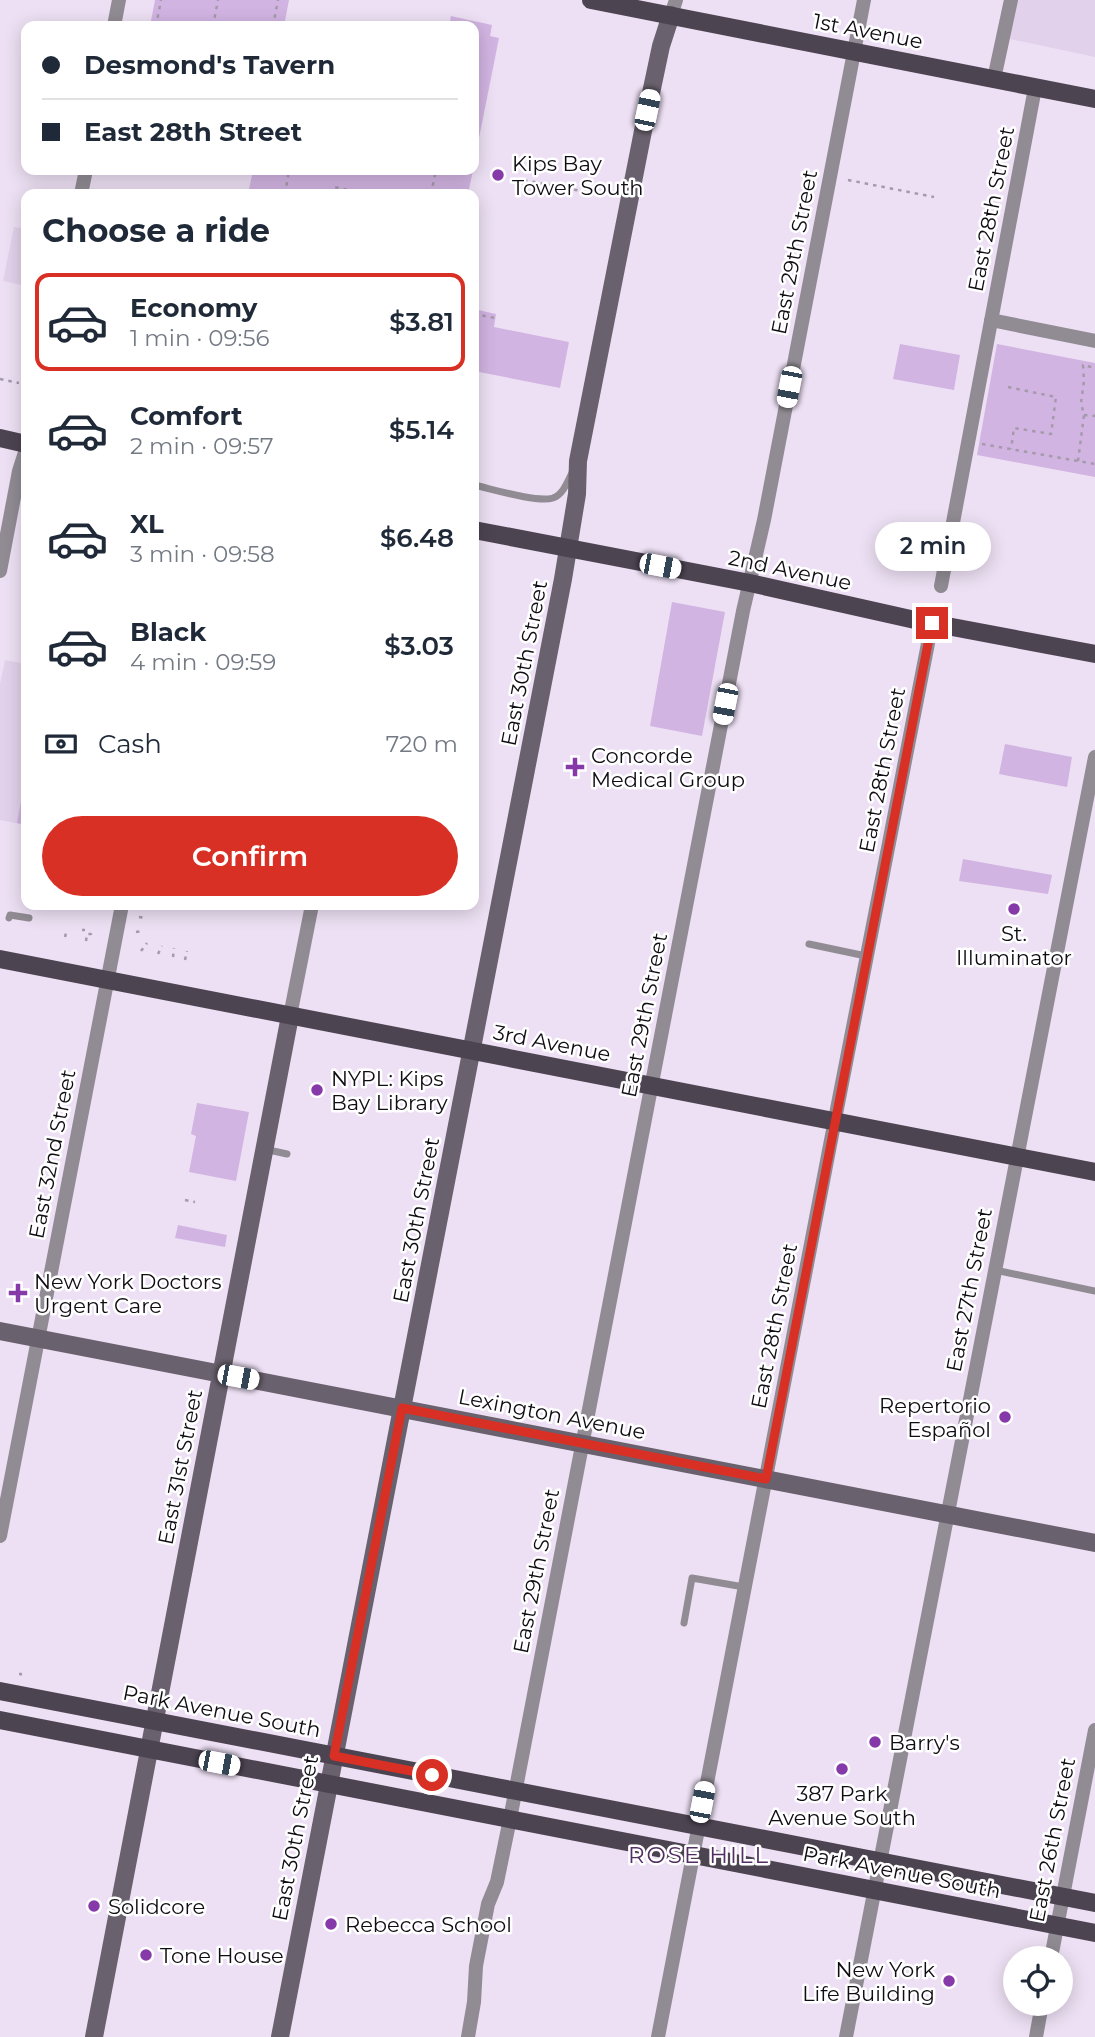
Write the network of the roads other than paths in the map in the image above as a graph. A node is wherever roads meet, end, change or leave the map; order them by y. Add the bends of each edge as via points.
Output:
1 (119, 0) edge
2 (591, 0) edge
3 (864, 0) edge
4 (1011, 0) edge
5 (673, 8) edge
6 (115, 21) edge
7 (855, 51) junction
8 (994, 79) junction
9 (1035, 88) junction
10 (1095, 99) edge
11 (991, 320) junction
12 (1095, 341) edge
13 (0, 438) edge
14 (21, 444) edge
15 (578, 461) junction
16 (21, 464) edge
17 (479, 486) edge
18 (479, 531) edge
19 (568, 548) junction
20 (0, 571) edge
21 (750, 583) junction
22 (941, 586) dead end
23 (932, 623) junction
24 (1095, 653) edge
25 (1095, 757) edge
26 (1090, 810) edge
27 (121, 910) edge
28 (311, 910) edge
29 (9, 918) dead end
30 (29, 918) dead end
31 (809, 944) dead end
32 (867, 956) junction
33 (0, 959) edge
34 (107, 980) junction
35 (290, 1016) junction
36 (472, 1051) junction
37 (652, 1086) junction
38 (835, 1122) junction
39 (264, 1149) junction
40 (287, 1154) dead end
41 (1017, 1157) junction
42 (1095, 1172) edge
43 (995, 1270) junction
44 (1095, 1291) edge
45 (0, 1331) edge
46 (38, 1339) junction
47 (222, 1374) junction
48 (402, 1408) junction
49 (583, 1443) junction
50 (766, 1479) junction
51 (947, 1514) junction
52 (0, 1536) edge
53 (1095, 1543) edge
54 (745, 1587) junction
55 (684, 1623) dead end
56 (0, 1691) edge
57 (0, 1720) edge
58 (155, 1721) junction
59 (1095, 1730) edge
60 (149, 1749) junction
61 (334, 1756) junction
62 (329, 1784) junction
63 (515, 1791) junction
64 (510, 1819) junction
65 (697, 1826) junction
66 (692, 1855) junction
67 (880, 1862) junction
68 (875, 1890) junction
69 (1062, 1897) junction
70 (1095, 1903) edge
71 (1057, 1925) junction
72 (1095, 1933) edge
73 (1053, 1946) edge
74 (1040, 2016) edge
75 (94, 2037) edge
76 (280, 2037) edge
77 (468, 2037) edge
78 (658, 2037) edge
79 (846, 2037) edge
80 (1036, 2037) edge

1 - 6 street
2 - 5 main road, 1st Avenue
3 - 7 street, East 29th Street
4 - 8 street
5 - 7 main road, 1st Avenue
5 - 15 street, East 30th Street via 660,46
7 - 8 main road, 1st Avenue
7 - 21 street, East 29th Street
8 - 9 main road, 1st Avenue
9 - 10 main road, 1st Avenue
9 - 11 street, East 28th Street
11 - 12 street
11 - 22 street, East 28th Street
13 - 14 main road
15 - 17 lane via 562,492 553,498
15 - 19 street, East 30th Street
16 - 20 street
18 - 19 main road, 2nd Avenue
19 - 21 main road, 2nd Avenue
19 - 36 street, East 30th Street
21 - 23 main road, 2nd Avenue
21 - 37 street, East 29th Street
23 - 24 main road, 2nd Avenue
23 - 32 street, East 28th Street
25 - 26 street, East 27th Street
26 - 41 street, East 27th Street
27 - 34 street, East 32nd Street
28 - 35 street, East 31st Street
29 - 30 lane
31 - 32 lane
32 - 38 street, East 28th Street
33 - 34 main road, 3rd Avenue
34 - 35 main road, 3rd Avenue
34 - 46 street, East 32nd Street
35 - 36 main road, 3rd Avenue
35 - 39 street, East 31st Street
36 - 37 main road, 3rd Avenue
36 - 48 street, East 30th Street
37 - 38 main road, 3rd Avenue
37 - 49 street, East 29th Street
38 - 41 main road, 3rd Avenue
38 - 50 street, East 28th Street
39 - 40 lane
39 - 47 street, East 31st Street
41 - 42 main road, 3rd Avenue
41 - 43 street, East 27th Street
43 - 44 lane
43 - 51 street, East 27th Street
45 - 46 street, Lexington Avenue
46 - 47 street, Lexington Avenue
46 - 52 street, East 32nd Street
47 - 48 street, Lexington Avenue
47 - 58 street, East 31st Street
48 - 49 street, Lexington Avenue
48 - 61 street, East 30th Street
49 - 50 street, Lexington Avenue
49 - 63 street, East 29th Street
50 - 51 street, Lexington Avenue
50 - 54 street, East 28th Street
51 - 53 street, Lexington Avenue
51 - 67 street, East 27th Street
54 - 55 lane via 692,1578
54 - 65 street, East 28th Street
56 - 58 main road, Park Avenue South
57 - 60 main road, Park Avenue South
58 - 60 street, East 31st Street
58 - 61 main road, Park Avenue South
59 - 69 street, East 26th Street
60 - 62 main road, Park Avenue South
60 - 75 street, East 31st Street
61 - 62 street, East 30th Street
61 - 63 main road, Park Avenue South
62 - 64 main road, Park Avenue South
62 - 76 street, East 30th Street
63 - 64 street, East 29th Street
63 - 65 main road, Park Avenue South
64 - 66 main road, Park Avenue South
64 - 77 street, East 29th Street via 496,1888 488,1904
65 - 66 street, East 28th Street
65 - 67 main road, Park Avenue South
66 - 68 main road, Park Avenue South
66 - 78 street, East 28th Street
67 - 68 street, East 27th Street
67 - 69 main road, Park Avenue South
68 - 71 main road, Park Avenue South
68 - 79 street, East 27th Street
69 - 70 main road, Park Avenue South
69 - 71 street, East 26th Street
71 - 72 main road, Park Avenue South
71 - 73 street, East 26th Street
74 - 80 street

